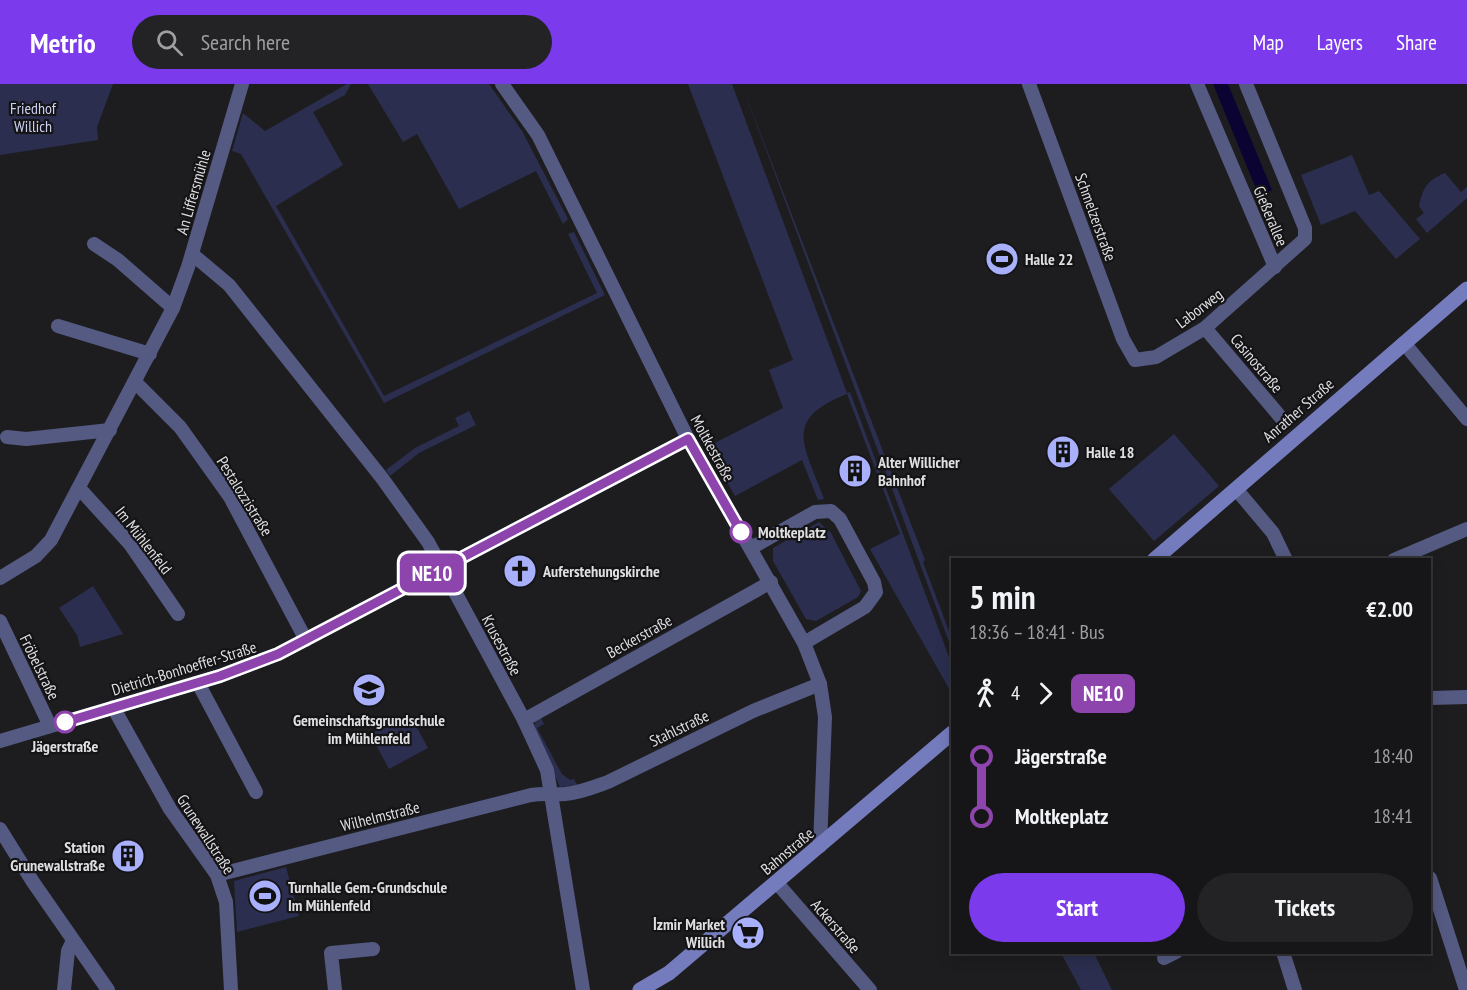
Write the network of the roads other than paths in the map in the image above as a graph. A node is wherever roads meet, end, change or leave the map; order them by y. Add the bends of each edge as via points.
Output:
1 (242, 84) edge
2 (502, 84) edge
3 (1029, 84) edge
4 (1197, 84) edge
5 (1246, 84) edge
6 (94, 244) dead end
7 (192, 254) junction
8 (1275, 267) junction
9 (1467, 289) edge
10 (172, 308) junction
11 (58, 327) dead end
12 (1205, 328) junction
13 (1404, 343) junction
14 (150, 354) junction
15 (1135, 360) joint
16 (135, 382) junction
17 (1467, 419) edge
18 (1283, 420) dead end
19 (110, 430) junction
20 (7, 437) dead end
21 (688, 439) junction
22 (79, 488) junction
23 (1236, 489) junction
24 (1467, 530) edge
25 (751, 548) junction
26 (1156, 558) edge
27 (1285, 558) edge
28 (1399, 558) edge
29 (442, 567) junction
30 (0, 578) edge
31 (771, 582) junction
32 (178, 614) dead end
33 (0, 621) edge
34 (306, 640) junction
35 (804, 643) junction
36 (198, 683) junction
37 (820, 684) junction
38 (1467, 697) edge
39 (1431, 698) edge
40 (113, 707) junction
41 (524, 720) junction
42 (50, 726) junction
43 (951, 734) edge
44 (0, 741) edge
45 (256, 792) dead end
46 (551, 792) junction
47 (0, 829) edge
48 (820, 846) junction
49 (217, 875) junction
50 (1431, 881) edge
51 (777, 883) junction
52 (73, 941) junction
53 (373, 949) dead end
54 (1284, 954) edge
55 (64, 990) edge
56 (108, 990) edge
57 (231, 990) edge
58 (335, 990) edge
59 (584, 990) edge
60 (640, 990) edge
61 (870, 990) edge
62 (1295, 990) edge
63 (1466, 990) edge

1 - 7 street, An Liffersmühle
2 - 21 street, Moltkestraße via 538,135
3 - 15 street, Schmelzerstraße via 1123,339
4 - 8 street, Gießerallee
5 - 8 street, Gießerallee via 1305,228 1302,244
6 - 10 street
7 - 10 street, An Liffersmühle
7 - 29 street, Krusestraße via 236,294 382,478
8 - 12 street, Laborweg
9 - 13 street, Anrather Straße
10 - 14 street, An Liffersmühle
11 - 14 street
12 - 15 street, Laborweg via 1156,357
12 - 18 street, Casinostraße
13 - 17 street
13 - 23 street, Anrather Straße
14 - 16 street, An Liffersmühle
16 - 19 street, An Liffersmühle
16 - 34 street, Pestalozzistraße via 180,428 230,497
19 - 20 street via 26,440
19 - 22 street, An Liffersmühle
21 - 25 street, Moltkestraße
21 - 29 street, Dietrich-Bonhoeffer-Straße
22 - 30 street, An Liffersmühle via 44,548
22 - 32 street, Im Mühlenfeld via 130,544
23 - 26 street, Anrather Straße
23 - 27 street via 1273,533
24 - 28 street
25 - 31 street, Moltkestraße
25 - 35 street via 818,511 830,510 840,519 876,592 865,607
29 - 34 street, Dietrich-Bonhoeffer-Straße
29 - 41 street, Krusestraße
31 - 35 street, Moltkestraße
31 - 41 street, Beckerstraße
33 - 42 street, Fröbelstraße
34 - 36 street, Dietrich-Bonhoeffer-Straße via 260,662
35 - 37 street, Moltkestraße
36 - 40 street, Dietrich-Bonhoeffer-Straße
36 - 45 street
37 - 46 street, Stahlstraße via 753,711 608,782 563,795
37 - 48 street, Moltkestraße via 825,717
38 - 39 street
40 - 42 street, Dietrich-Bonhoeffer-Straße
40 - 49 street, Grunewallstraße via 170,809
41 - 46 street, Krusestraße via 545,763
42 - 44 street, Dietrich-Bonhoeffer-Straße
43 - 48 street, Bahnstraße
46 - 49 street, Wilhelmstraße
46 - 59 street, Krusestraße
47 - 52 street
48 - 51 street, Bahnstraße
49 - 57 street, Grunewallstraße via 226,902
50 - 63 street
51 - 60 street, Bahnstraße via 669,973
51 - 61 street, Ackerstraße
52 - 55 street via 68,951
52 - 56 street
53 - 58 street via 331,953
54 - 62 street

